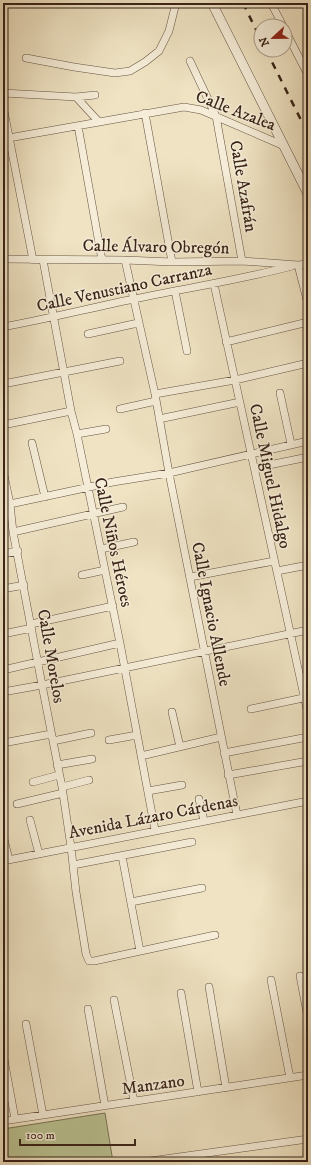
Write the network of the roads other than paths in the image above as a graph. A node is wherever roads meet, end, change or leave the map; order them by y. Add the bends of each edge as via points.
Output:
1 (176, 3) edge
2 (212, 3) edge
3 (271, 3) edge
4 (279, 18) edge
5 (293, 46) edge
6 (26, 58) dead end
7 (190, 61) dead end
8 (308, 75) edge
9 (3, 93) edge
10 (95, 95) dead end
11 (76, 97) junction
12 (3, 106) edge
13 (145, 113) junction
14 (216, 116) junction
15 (99, 122) junction
16 (78, 126) junction
17 (6, 139) edge
18 (282, 145) junction
19 (308, 194) edge
20 (3, 259) edge
21 (33, 260) junction
22 (43, 260) junction
23 (102, 260) junction
24 (125, 260) junction
25 (242, 261) junction
26 (172, 262) junction
27 (308, 264) edge
28 (298, 265) junction
29 (214, 284) junction
30 (175, 291) junction
31 (133, 299) junction
32 (308, 304) edge
33 (53, 317) junction
34 (308, 322) edge
35 (138, 323) junction
36 (3, 327) edge
37 (88, 334) dead end
38 (226, 342) junction
39 (187, 351) dead end
40 (120, 361) dead end
41 (308, 363) edge
42 (64, 372) junction
43 (235, 380) junction
44 (3, 384) edge
45 (280, 393) dead end
46 (156, 398) junction
47 (240, 402) junction
48 (120, 409) dead end
49 (71, 411) junction
50 (160, 419) junction
51 (3, 425) edge
52 (106, 429) dead end
53 (77, 434) junction
54 (308, 441) edge
55 (32, 443) dead end
56 (291, 444) junction
57 (251, 454) junction
58 (308, 457) edge
59 (254, 468) junction
60 (3, 470) edge
61 (169, 473) junction
62 (87, 488) junction
63 (45, 497) junction
64 (10, 504) junction
65 (123, 507) dead end
66 (93, 514) junction
67 (13, 532) junction
68 (134, 542) dead end
69 (100, 549) junction
70 (18, 551) junction
71 (3, 554) edge
72 (274, 561) junction
73 (308, 565) edge
74 (105, 570) junction
75 (277, 571) junction
76 (82, 575) dead end
77 (190, 577) junction
78 (24, 585) junction
79 (3, 589) edge
80 (112, 606) junction
81 (32, 626) junction
82 (308, 630) edge
83 (291, 633) junction
84 (3, 634) edge
85 (120, 643) junction
86 (204, 651) junction
87 (38, 663) junction
88 (124, 668) junction
89 (3, 670) edge
90 (42, 685) junction
91 (3, 692) edge
92 (306, 698) edge
93 (251, 709) dead end
94 (172, 712) dead end
95 (308, 714) edge
96 (91, 733) dead end
97 (137, 735) junction
98 (52, 737) junction
99 (221, 737) junction
100 (308, 737) edge
101 (109, 740) dead end
102 (3, 743) edge
103 (180, 747) junction
104 (224, 753) junction
105 (141, 756) junction
106 (92, 759) dead end
107 (308, 761) edge
108 (57, 765) junction
109 (59, 775) junction
110 (228, 775) junction
111 (89, 780) dead end
112 (33, 782) dead end
113 (182, 785) dead end
114 (62, 790) junction
115 (148, 791) junction
116 (199, 799) dead end
117 (308, 801) edge
118 (16, 804) dead end
119 (237, 815) junction
120 (30, 820) dead end
121 (204, 821) junction
122 (155, 830) junction
123 (3, 835) edge
124 (192, 842) dead end
125 (72, 847) junction
126 (39, 854) junction
127 (122, 856) junction
128 (6, 860) edge
129 (73, 865) junction
130 (202, 888) dead end
131 (132, 902) junction
132 (215, 935) dead end
133 (140, 951) junction
134 (300, 976) dead end
135 (271, 980) dead end
136 (209, 986) dead end
137 (181, 993) dead end
138 (114, 1000) dead end
139 (88, 1009) dead end
140 (308, 1018) edge
141 (26, 1024) dead end
142 (3, 1054) edge
143 (308, 1075) edge
144 (290, 1078) junction
145 (226, 1088) junction
146 (198, 1092) junction
147 (134, 1101) junction
148 (105, 1106) junction
149 (43, 1115) junction
150 (15, 1119) junction
151 (3, 1121) edge
152 (308, 1139) edge
153 (143, 1162) edge

1 - 6 street via 169,31 159,51 130,71 115,73
2 - 18 street
3 - 4 street
5 - 8 street
7 - 14 street, Calle Azafrán
9 - 11 street
10 - 11 street
11 - 15 street
12 - 17 street
13 - 14 street, Calle Azalea via 184,107
13 - 15 street, Calle Azalea
13 - 26 street
14 - 18 street, Calle Azalea
14 - 25 street, Calle Azafrán
15 - 16 street, Calle Azalea
16 - 17 street, Calle Azalea
16 - 23 street
17 - 21 street
18 - 19 street, Calle Azalea
20 - 21 street, Calle Álvaro Obregón
21 - 22 street, Calle Álvaro Obregón
22 - 23 street, Calle Álvaro Obregón
22 - 33 street, Calle Niños Héroes
23 - 24 street, Calle Álvaro Obregón
24 - 26 street, Calle Álvaro Obregón
24 - 31 street, Calle Ignacio Allende
25 - 26 street, Calle Álvaro Obregón
25 - 28 street, Calle Álvaro Obregón
27 - 28 street, Calle Álvaro Obregón
28 - 29 street, Calle Venustiano Carranza
28 - 32 street
29 - 30 street, Calle Venustiano Carranza
29 - 38 street, Calle Miguel Hidalgo
30 - 31 street, Calle Venustiano Carranza
30 - 39 street
31 - 33 street, Calle Venustiano Carranza
31 - 35 street, Calle Ignacio Allende
33 - 36 street, Calle Venustiano Carranza
33 - 42 street, Calle Niños Héroes
34 - 38 street
35 - 37 street
35 - 46 street, Calle Ignacio Allende
38 - 43 street, Calle Miguel Hidalgo
40 - 42 street
41 - 43 street
42 - 44 street
42 - 49 street, Calle Niños Héroes
43 - 46 street
43 - 47 street, Calle Miguel Hidalgo
45 - 56 street
46 - 48 street
46 - 50 street, Calle Ignacio Allende
47 - 50 street
47 - 57 street, Calle Miguel Hidalgo
49 - 51 street
49 - 53 street, Calle Niños Héroes
50 - 61 street, Calle Ignacio Allende
52 - 53 street
53 - 62 street, Calle Niños Héroes
54 - 56 street
55 - 63 street
56 - 57 street
57 - 59 street, Calle Miguel Hidalgo
57 - 61 street
58 - 59 street
59 - 72 street, Calle Miguel Hidalgo
60 - 64 street, Calle Morelos
61 - 62 street
61 - 77 street, Calle Ignacio Allende
62 - 63 street
62 - 66 street, Calle Niños Héroes
63 - 64 street
64 - 67 street, Calle Morelos
65 - 66 street
66 - 67 street
66 - 69 street, Calle Niños Héroes
67 - 70 street, Calle Morelos
68 - 69 street
69 - 74 street, Calle Niños Héroes
70 - 71 street
70 - 78 street, Calle Morelos
72 - 75 street, Calle Miguel Hidalgo
72 - 77 street
73 - 75 street
74 - 76 street
74 - 80 street, Calle Niños Héroes
75 - 83 street, Calle Miguel Hidalgo
77 - 86 street, Calle Ignacio Allende
78 - 79 street
78 - 81 street, Calle Morelos
80 - 81 street
80 - 85 street, Calle Niños Héroes
81 - 84 street
81 - 87 street, Calle Morelos
82 - 83 street
83 - 86 street
83 - 92 street, Calle Miguel Hidalgo
85 - 87 street
85 - 88 street, Calle Niños Héroes
86 - 88 street
86 - 99 street, Calle Ignacio Allende
87 - 89 street
87 - 90 street, Calle Morelos
88 - 90 street
88 - 97 street, Calle Niños Héroes
90 - 91 street
90 - 98 street, Calle Morelos
92 - 93 street
92 - 95 street, Calle Miguel Hidalgo
94 - 103 street
96 - 98 street
97 - 101 street
97 - 105 street, Calle Niños Héroes
98 - 102 street
98 - 108 street, Calle Morelos
99 - 103 street
99 - 104 street, Calle Ignacio Allende
100 - 104 street
103 - 105 street
104 - 110 street, Calle Ignacio Allende
105 - 115 street, Calle Niños Héroes
106 - 108 street
107 - 110 street
108 - 109 street, Calle Morelos
109 - 112 street
109 - 114 street, Calle Morelos
110 - 119 street, Calle Ignacio Allende
111 - 114 street
113 - 115 street
114 - 118 street
114 - 125 street, Calle Morelos
115 - 122 street, Calle Niños Héroes
116 - 121 street
117 - 119 street, Avenida Lázaro Cárdenas
119 - 121 street, Avenida Lázaro Cárdenas
120 - 126 street
121 - 122 street, Avenida Lázaro Cárdenas
122 - 125 street, Avenida Lázaro Cárdenas
123 - 128 street
124 - 127 street
125 - 126 street, Avenida Lázaro Cárdenas
125 - 129 street, Calle Morelos
126 - 128 street, Avenida Lázaro Cárdenas
127 - 129 street
127 - 131 street
129 - 133 street, Calle Morelos via 89,961
130 - 131 street
131 - 133 street
132 - 133 street
134 - 140 street
135 - 144 street
136 - 145 street
137 - 146 street
138 - 147 street
139 - 148 street
141 - 149 street
142 - 150 street
143 - 144 street, Manzano
144 - 145 street, Manzano
145 - 146 street, Manzano
146 - 147 street, Manzano
147 - 148 street, Manzano
148 - 149 street, Manzano
149 - 150 street, Manzano
150 - 151 street, Manzano
152 - 153 street

